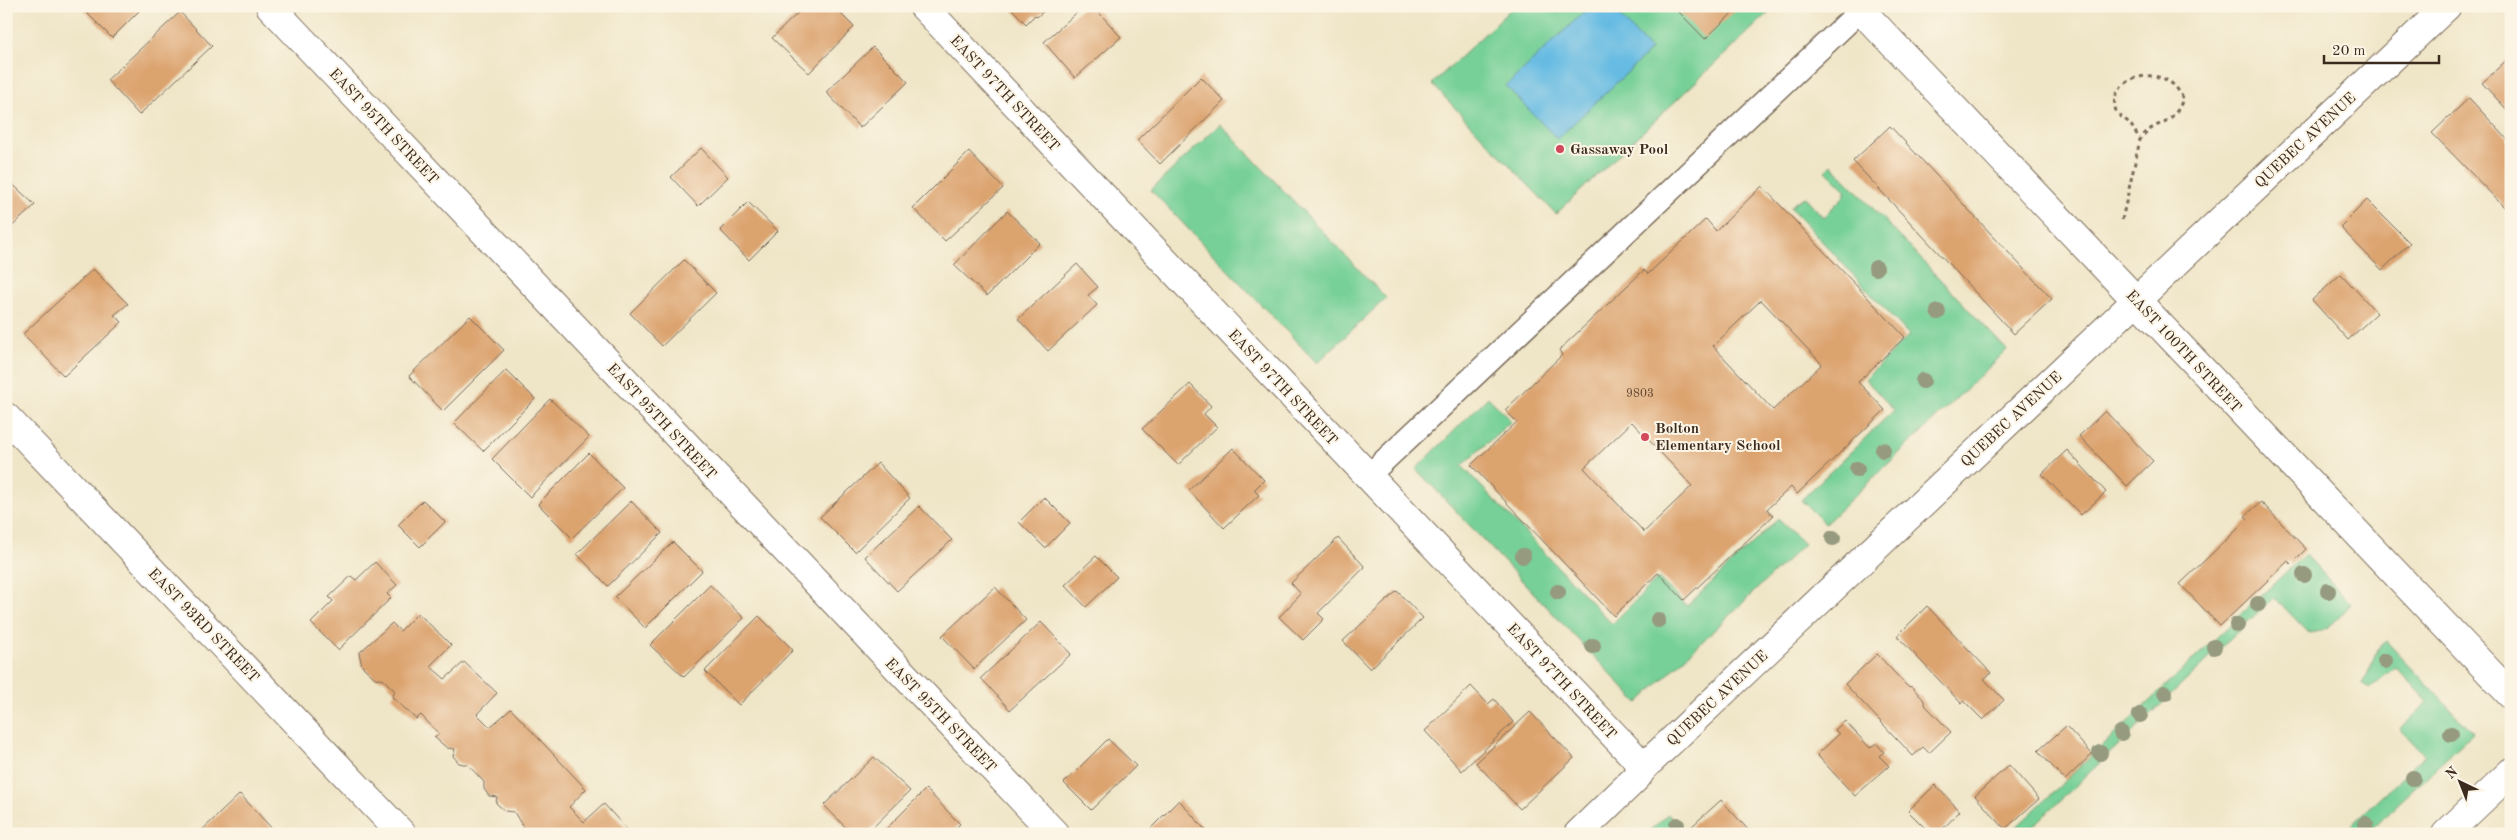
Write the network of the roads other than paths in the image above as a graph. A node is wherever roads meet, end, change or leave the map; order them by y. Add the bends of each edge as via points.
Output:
1 (270, 6) edge
2 (923, 6) edge
3 (2447, 6) edge
4 (1859, 8) edge
5 (2136, 300) junction
6 (6, 417) edge
7 (1368, 476) junction
8 (2511, 695) edge
9 (1644, 768) junction
10 (2511, 772) edge
11 (402, 834) edge
12 (1055, 834) edge
13 (1578, 834) edge
14 (2446, 834) edge

1 - 12 street, EAST 95TH STREET
2 - 7 street, EAST 97TH STREET
3 - 5 street, QUEBEC AVENUE
4 - 5 street, EAST 100TH STREET
4 - 7 lane
5 - 8 street, EAST 100TH STREET
5 - 9 street, QUEBEC AVENUE
6 - 11 street, EAST 93RD STREET
7 - 9 street, EAST 97TH STREET
9 - 13 street, QUEBEC AVENUE
10 - 14 street

